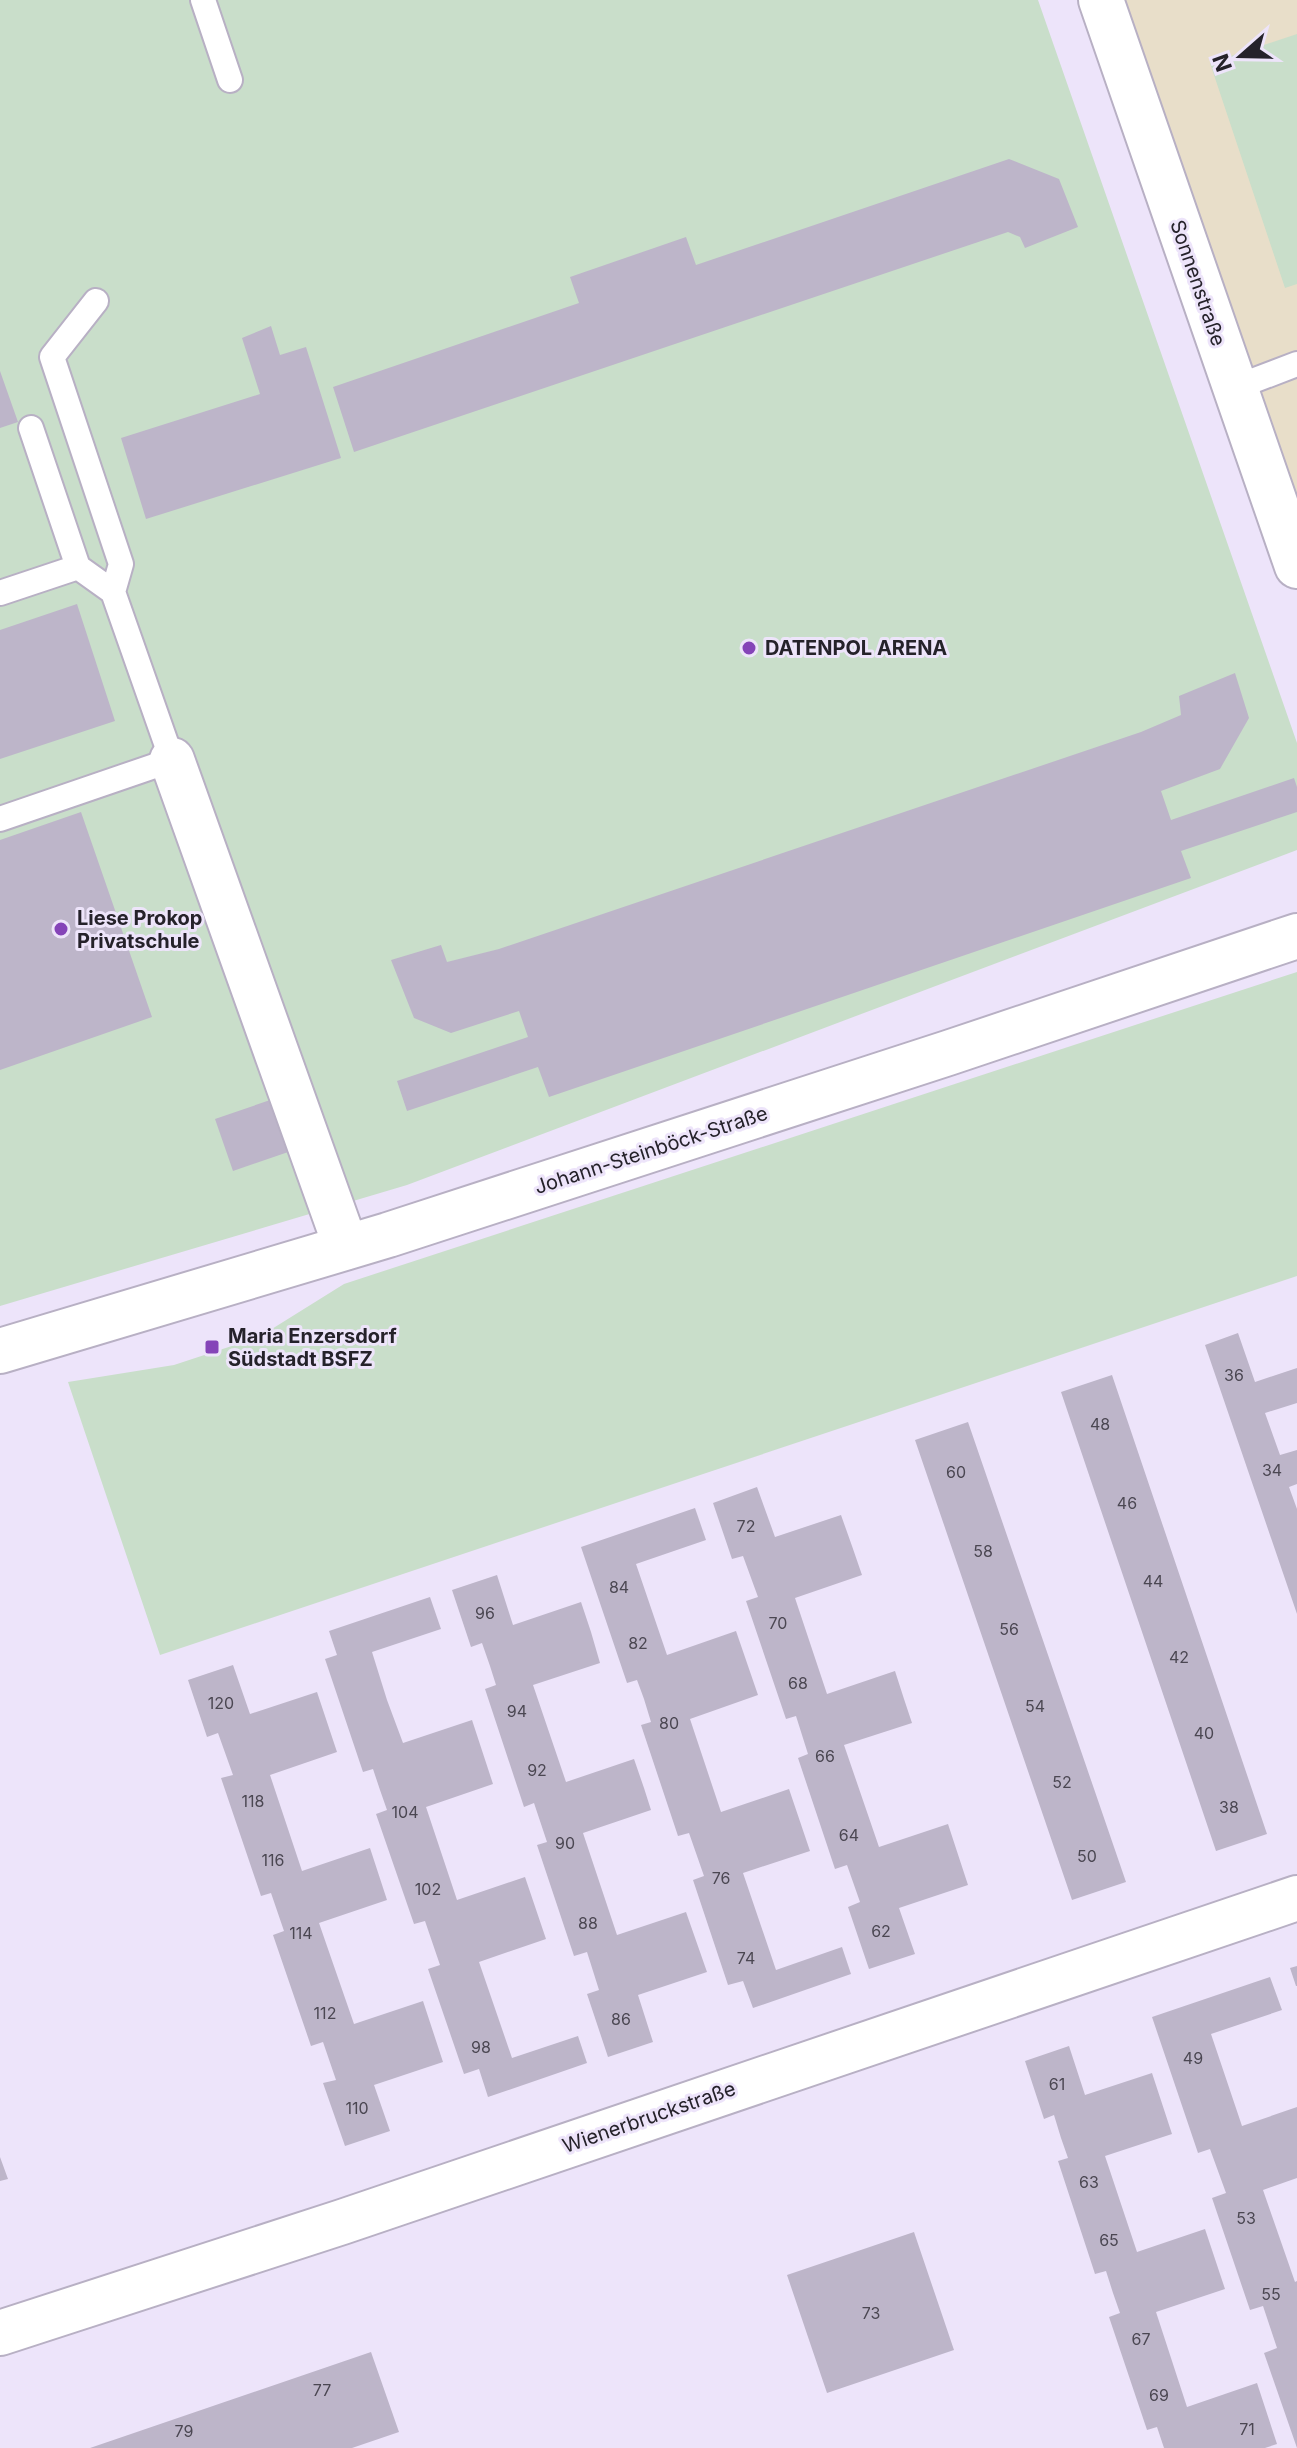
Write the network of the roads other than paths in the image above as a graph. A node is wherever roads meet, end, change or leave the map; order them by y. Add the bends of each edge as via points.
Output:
1 (203, 0) edge
2 (1101, 0) edge
3 (230, 80) dead end
4 (96, 301) dead end
5 (1297, 364) edge
6 (1234, 388) junction
7 (31, 428) dead end
8 (1297, 566) edge
9 (78, 567) junction
10 (113, 592) junction
11 (0, 593) edge
12 (172, 760) junction
13 (0, 819) edge
14 (1297, 936) edge
15 (346, 1247) junction
16 (0, 1351) edge
17 (1297, 1898) edge
18 (0, 2333) edge

1 - 3 lane
2 - 6 street, Sonnenstraße
4 - 10 lane via 52,357 121,564
5 - 6 lane
6 - 8 street, Sonnenstraße
7 - 9 lane
9 - 10 lane
9 - 11 lane
10 - 12 lane
12 - 13 lane
12 - 15 street
14 - 15 street, Johann-Steinböck-Straße
15 - 16 street, Johann-Steinböck-Straße
17 - 18 street, Wienerbruckstraße

